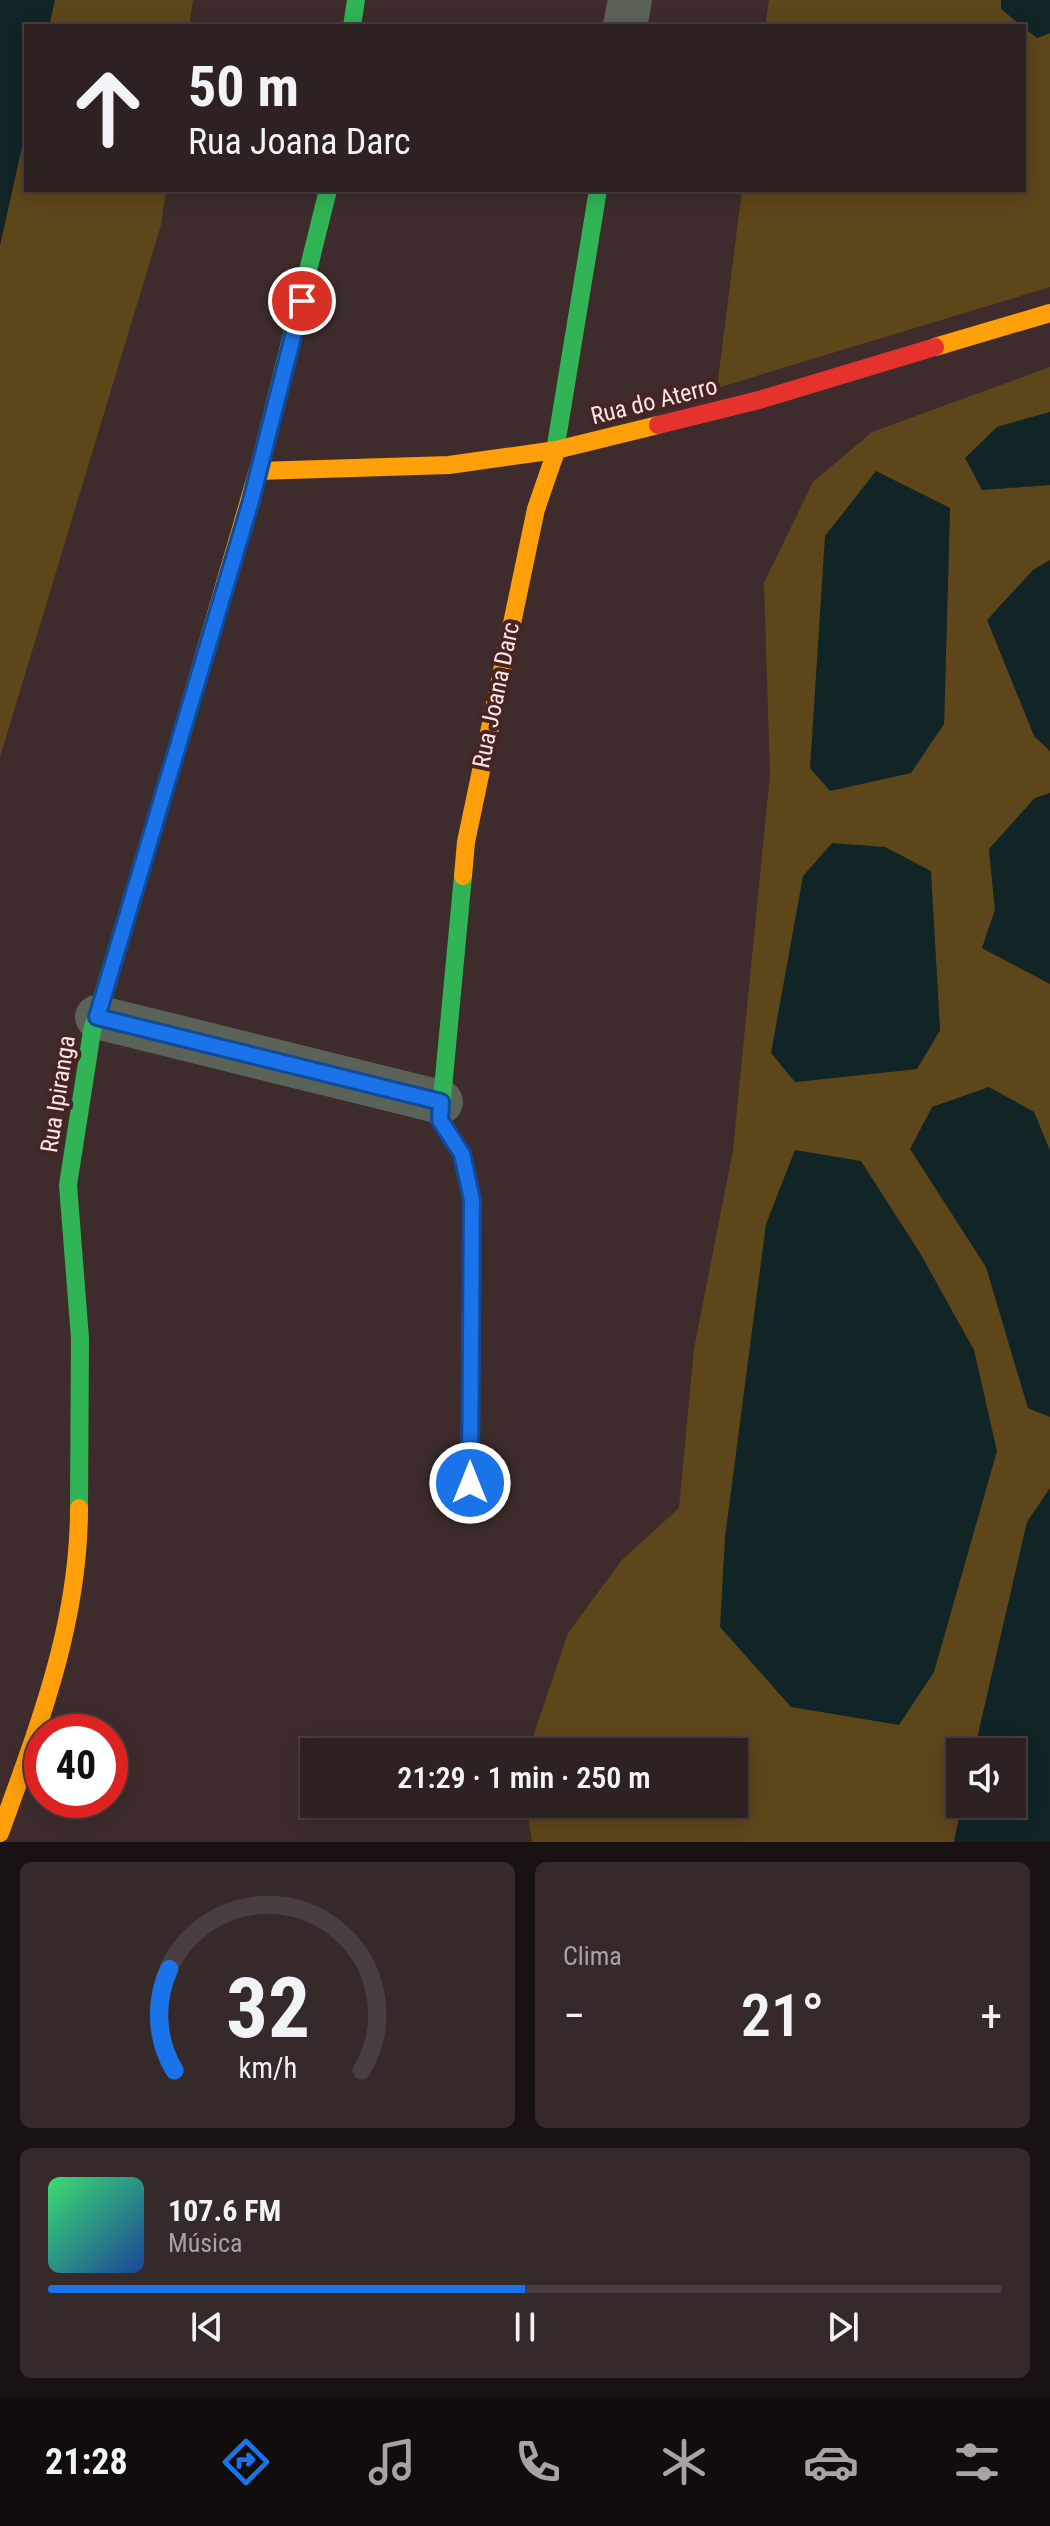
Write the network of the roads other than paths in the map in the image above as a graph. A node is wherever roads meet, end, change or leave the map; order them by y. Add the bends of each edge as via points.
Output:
1 (356, 0) edge
2 (630, 0) edge
3 (352, 24) edge
4 (625, 24) edge
5 (328, 192) edge
6 (598, 192) edge
7 (1050, 313) edge
8 (556, 450) junction
9 (258, 471) junction
10 (97, 1017) junction
11 (441, 1102) junction
12 (470, 1483) dead end
13 (0, 1833) edge

1 - 3 street
2 - 4 street
5 - 9 street, Rua Ipiranga
6 - 8 street, Rua Joana Darc
7 - 8 street, Rua do Aterro via 759,400
8 - 9 street, Rua do Aterro via 449,465
8 - 11 street, Rua Joana Darc via 536,509 466,842
9 - 10 street, Rua Ipiranga
10 - 11 street
10 - 13 street, Rua Ipiranga via 68,1185 80,1338 79,1558 57,1673
11 - 12 street, Rua Joana Darc via 440,1120 462,1154 472,1200

